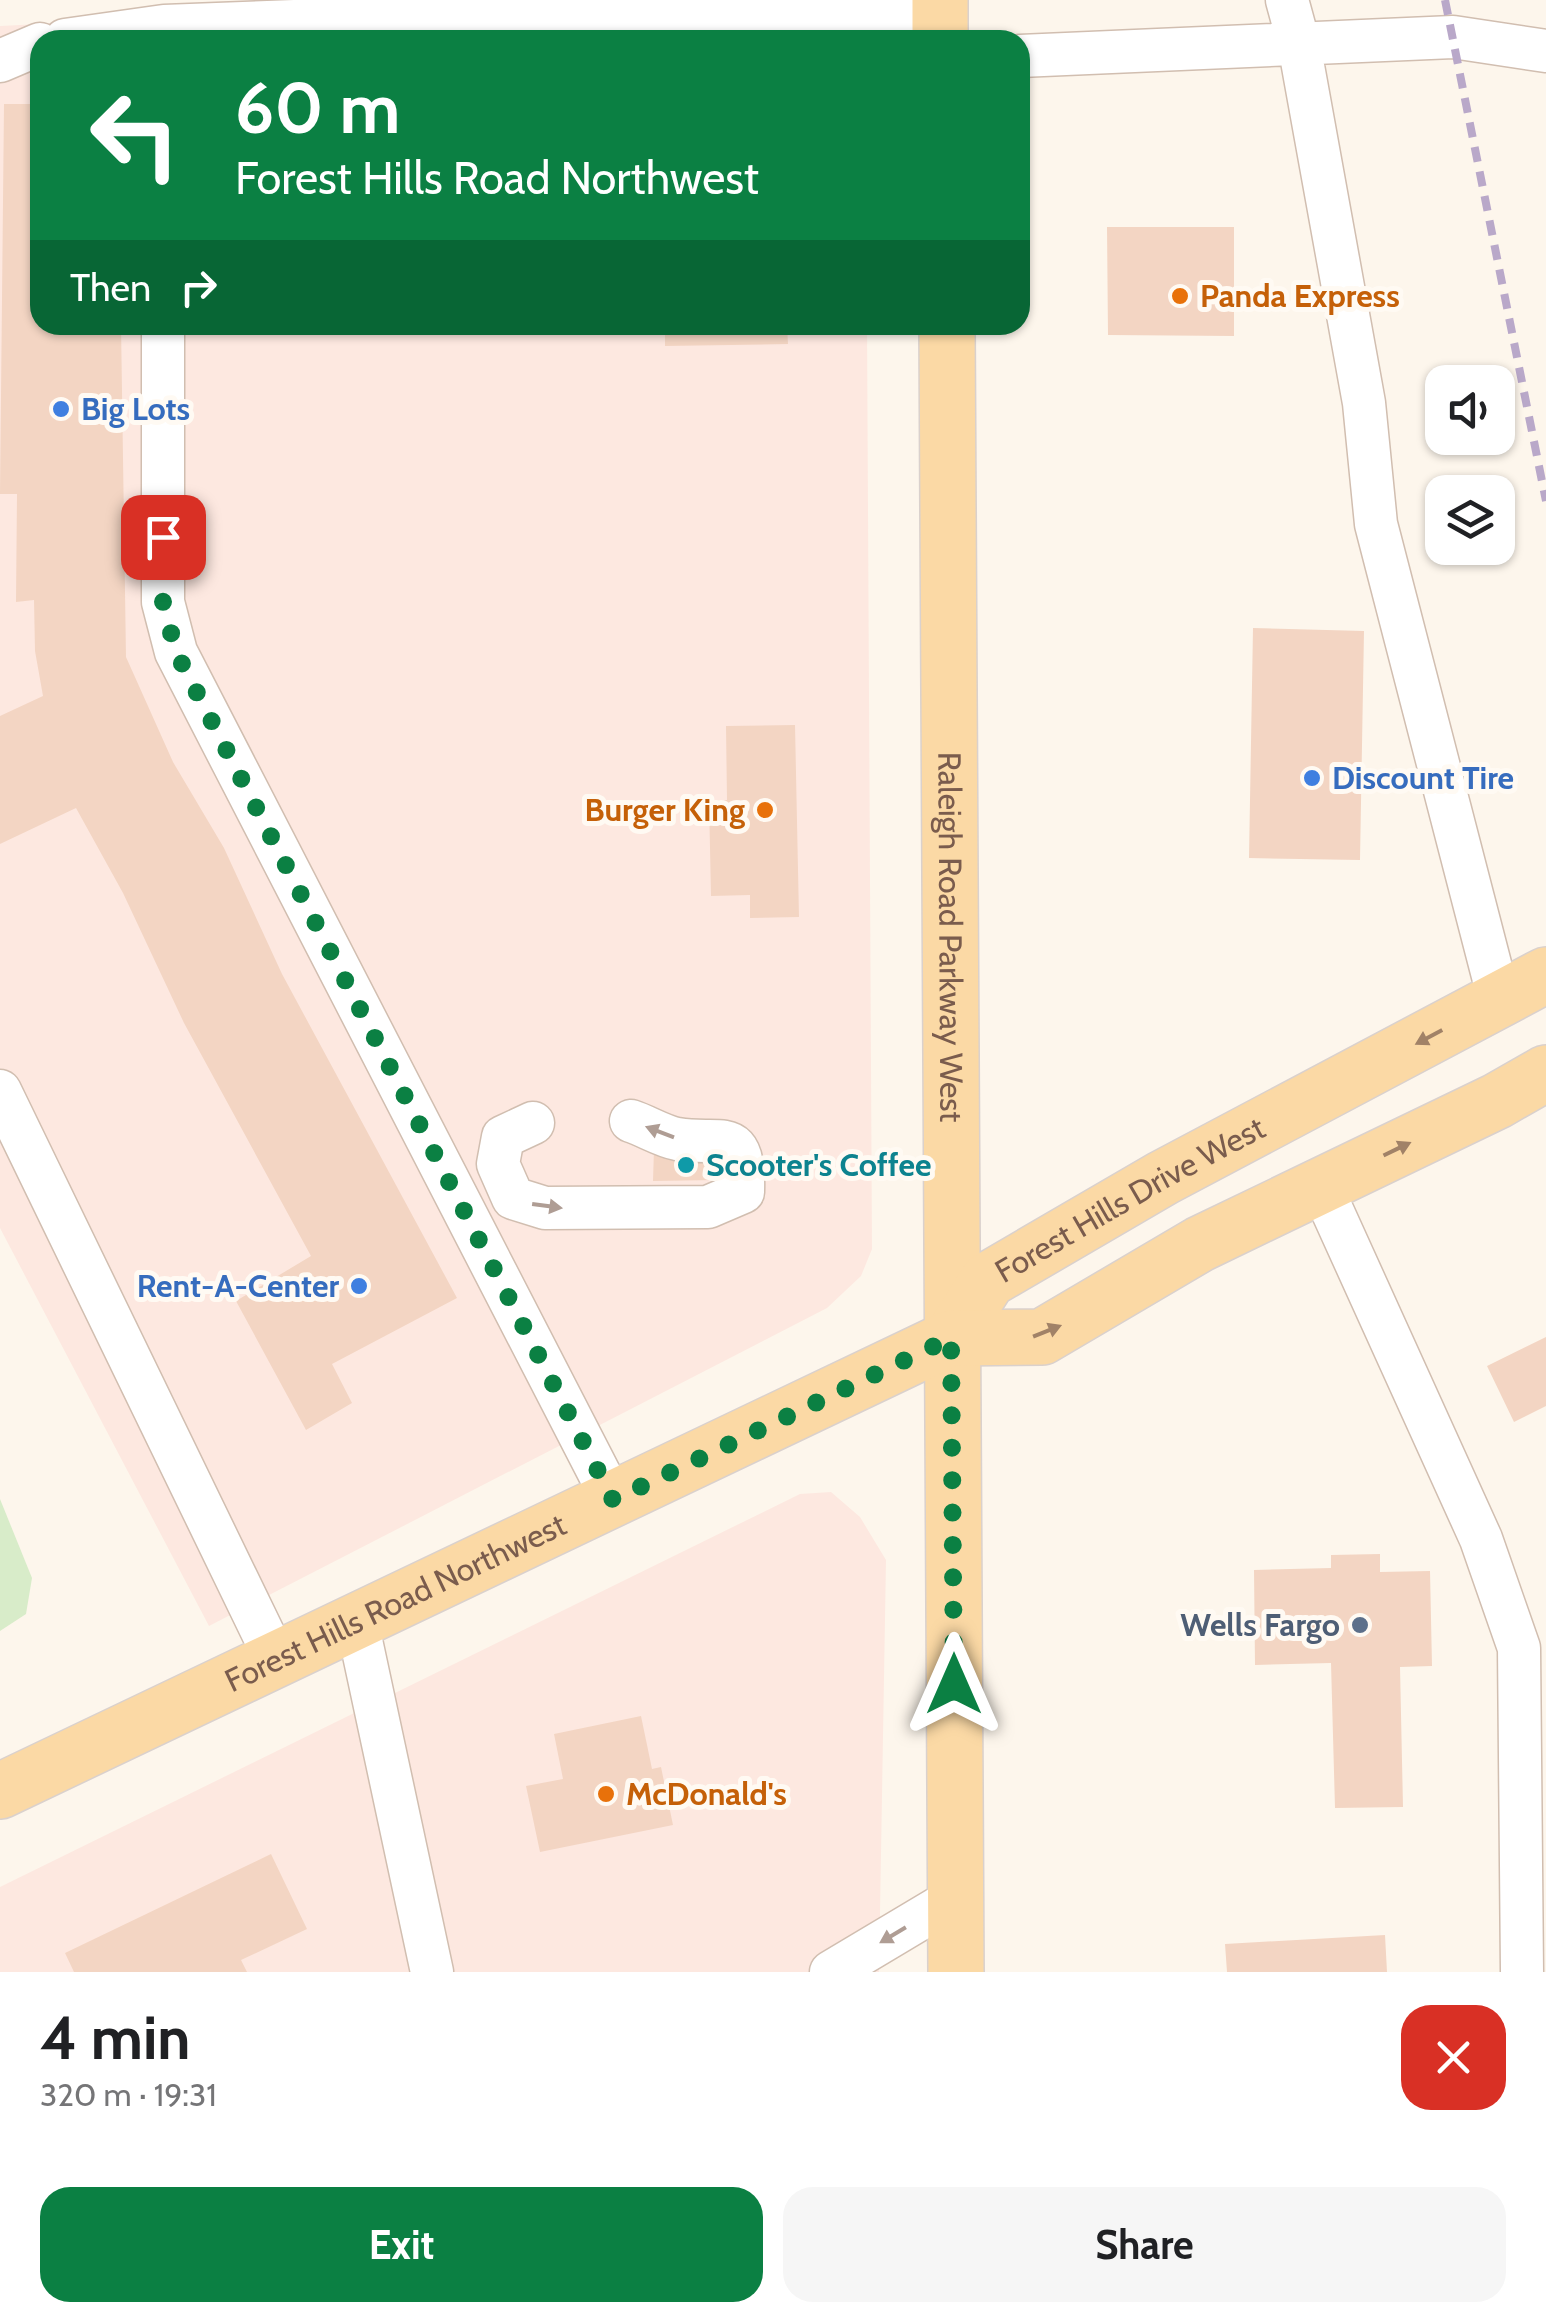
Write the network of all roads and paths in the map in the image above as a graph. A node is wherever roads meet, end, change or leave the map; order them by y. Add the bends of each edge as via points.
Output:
1 (1287, 0) edge
2 (940, 18) edge
3 (216, 30) edge
4 (1300, 44) junction
5 (30, 48) edge
6 (1546, 51) edge
7 (1030, 56) edge
8 (0, 61) edge
9 (164, 335) edge
10 (947, 335) edge
11 (1522, 987) edge
12 (1546, 1072) edge
13 (0, 1090) edge
14 (631, 1120) dead end
15 (533, 1123) dead end
16 (1321, 1186) junction
17 (951, 1338) junction
18 (613, 1500) junction
19 (357, 1622) junction
20 (276, 1660) junction
21 (0, 1790) edge
22 (956, 1898) junction
23 (432, 1972) edge
24 (831, 1972) edge
25 (956, 1972) edge
26 (1522, 1972) edge

1 - 4 lane
2 - 3 lane via 528,12
4 - 6 lane via 1452,37
4 - 7 lane
4 - 11 lane via 1364,403 1376,524
5 - 8 lane
9 - 18 lane via 163,602 176,652
10 - 17 main road, Raleigh Road Parkway West
11 -> 17 main road, Forest Hills Drive West via 1163,1178 988,1280
16 -> 12 main road, Forest Hills Drive West
13 - 20 lane
15 -> 14 lane via 503,1137 498,1164 513,1198 544,1208 708,1207 743,1192 744,1164 735,1146 716,1138 678,1139
17 -> 16 main road, Forest Hills Drive West via 1042,1337 1200,1244
16 - 26 lane via 1481,1539 1520,1648
17 - 18 main road, Forest Hills Road Northwest
17 - 22 main road, Raleigh Road Parkway West
18 - 19 main road, Forest Hills Road Northwest
19 - 20 main road, Forest Hills Road Northwest
19 - 23 lane
20 - 21 main road, Forest Hills Road Northwest
22 -> 24 lane
22 - 25 main road, Raleigh Road Parkway West

